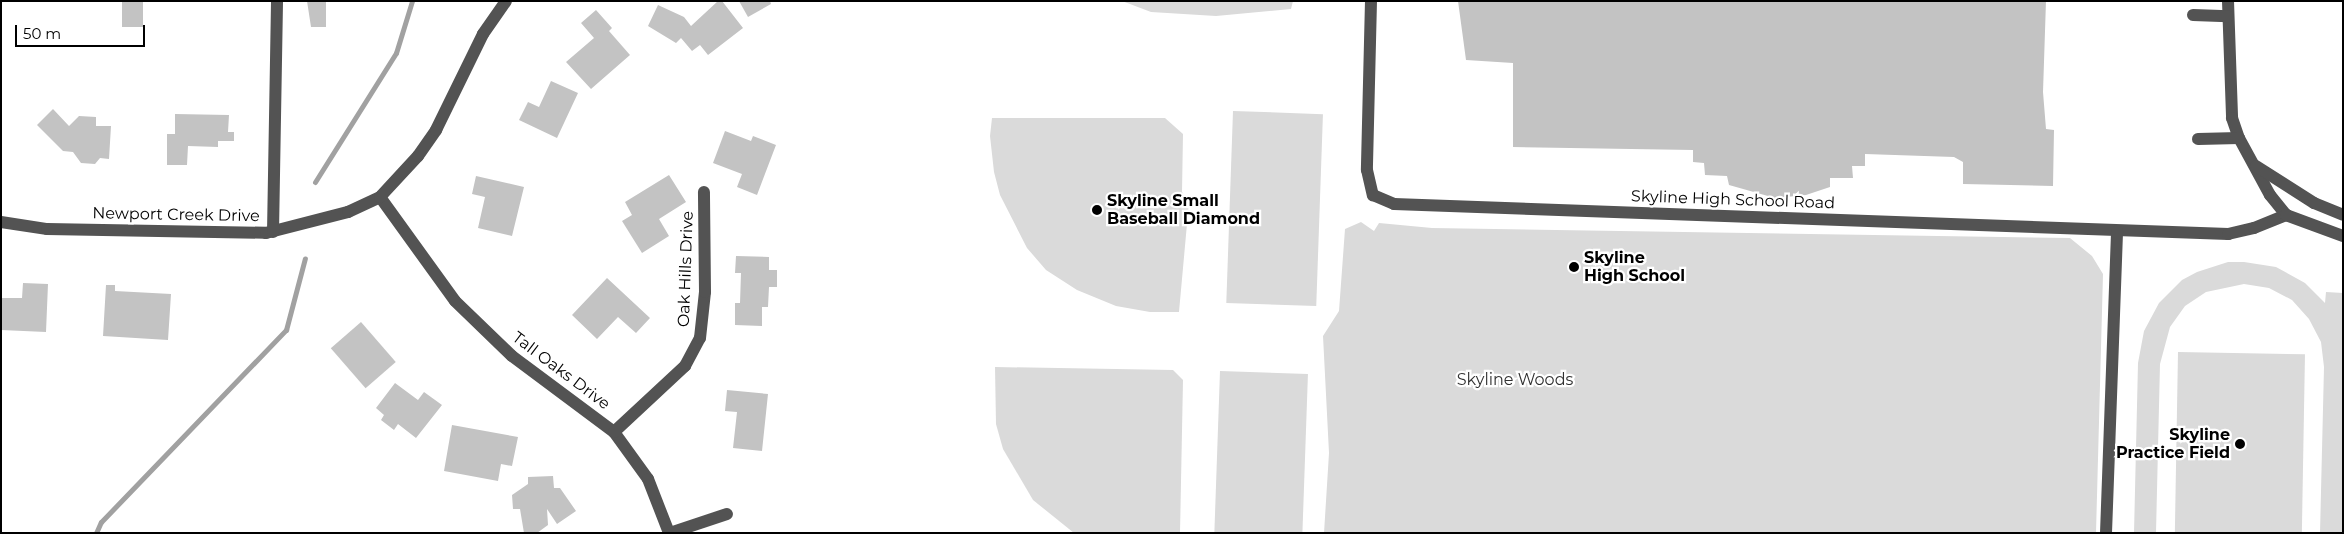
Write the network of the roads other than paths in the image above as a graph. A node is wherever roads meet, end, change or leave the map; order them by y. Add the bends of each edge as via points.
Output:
1 (277, 1) edge
2 (506, 1) edge
3 (1372, 1) edge
4 (2228, 1) edge
5 (2193, 15) dead end
6 (2228, 16) junction
7 (2239, 138) junction
8 (2198, 139) dead end
9 (2254, 165) junction
10 (704, 192) dead end
11 (380, 197) junction
12 (2343, 215) edge
13 (2286, 216) junction
14 (1, 222) edge
15 (2117, 231) junction
16 (273, 232) junction
17 (2343, 236) edge
18 (614, 432) junction
19 (727, 514) dead end
20 (669, 533) edge
21 (2106, 533) edge

1 - 16 street
2 - 11 street, Newport Creek Drive via 483,34 436,130 418,156
3 - 15 street, Skyline High School Road via 1367,170 1373,195 1394,204
4 - 6 street
5 - 6 street
6 - 7 street via 2232,118
7 - 8 street
7 - 9 street
9 - 12 street via 2314,203
9 - 13 street
10 - 18 street, Oak Hills Drive via 705,292 700,338 680,372
11 - 16 street, Newport Creek Drive via 348,212
11 - 18 street, Tall Oaks Drive via 455,301 512,356
13 - 15 street, Skyline High School Road via 2228,234
13 - 17 street
14 - 16 street, Newport Creek Drive via 46,229
15 - 21 street
18 - 20 street, Tall Oaks Drive via 648,478
19 - 20 street

